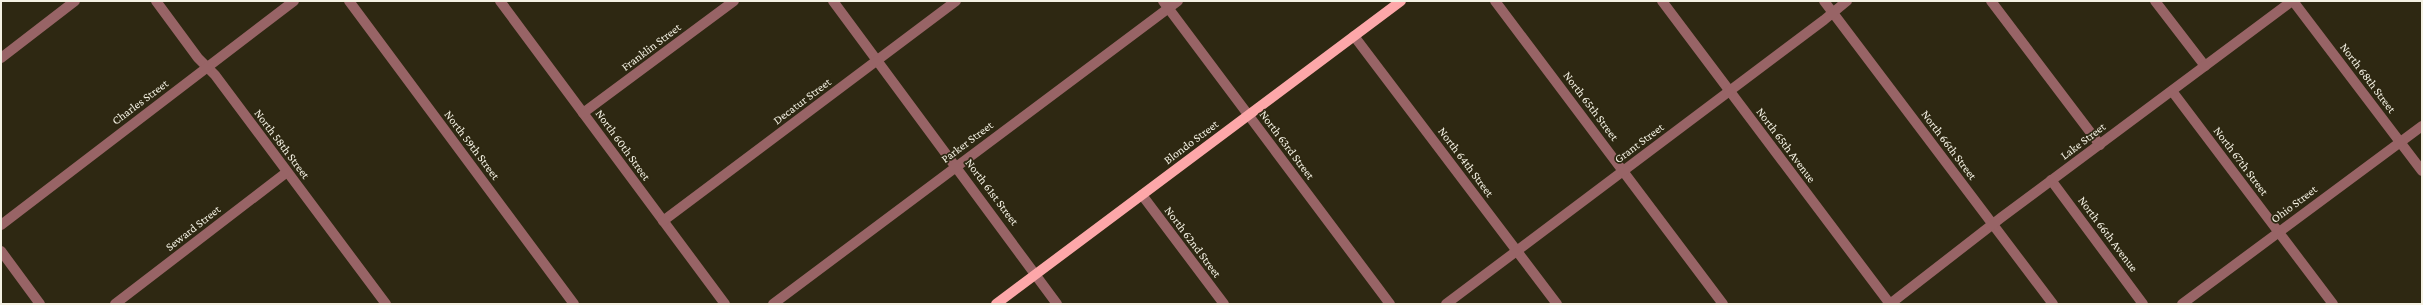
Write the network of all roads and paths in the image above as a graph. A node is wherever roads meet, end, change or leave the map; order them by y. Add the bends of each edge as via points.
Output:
1 (75, 1) edge
2 (156, 1) edge
3 (294, 1) edge
4 (349, 1) edge
5 (734, 1) edge
6 (833, 1) edge
7 (956, 1) edge
8 (1178, 1) edge
9 (1401, 1) edge
10 (1495, 1) edge
11 (1662, 1) edge
12 (1824, 1) edge
13 (1847, 1) edge
14 (1991, 1) edge
15 (2156, 1) edge
16 (2293, 1) edge
17 (505, 3) edge
18 (1165, 5) edge
19 (1833, 12) junction
20 (1354, 36) junction
21 (1, 58) edge
22 (878, 60) junction
23 (2205, 66) junction
24 (207, 67) junction
25 (1730, 91) junction
26 (2172, 91) junction
27 (584, 113) junction
28 (1248, 115) junction
29 (2422, 126) edge
30 (2400, 142) junction
31 (2100, 145) junction
32 (957, 166) junction
33 (1623, 171) junction
34 (2422, 171) edge
35 (287, 172) junction
36 (2051, 180) junction
37 (1142, 195) junction
38 (663, 221) junction
39 (1, 225) edge
40 (1993, 225) junction
41 (2278, 232) junction
42 (1517, 250) junction
43 (1, 251) edge
44 (1036, 274) junction
45 (40, 304) edge
46 (116, 304) edge
47 (386, 304) edge
48 (574, 304) edge
49 (725, 304) edge
50 (773, 304) edge
51 (996, 304) edge
52 (1058, 304) edge
53 (1224, 304) edge
54 (1390, 304) edge
55 (1446, 304) edge
56 (1557, 304) edge
57 (1723, 304) edge
58 (1890, 304) edge
59 (2053, 304) edge
60 (2144, 304) edge
61 (2182, 304) edge
62 (2333, 304) edge

1 - 21 street
2 - 24 street, North 58th Street
3 - 24 street, Charles Street
4 - 48 street, North 59th Street
5 - 27 street, Franklin Street
6 - 22 street, North 61st Street
7 - 22 street, Decatur Street
8 - 18 street, Parker Street
9 - 20 main road, Blondo Street
10 - 33 street, North 65th Street
11 - 25 street, North 65th Avenue
12 - 19 street, North 66th Street
13 - 19 street, Grant Street
14 - 31 street
15 - 23 street
16 - 23 street, Lake Street
16 - 30 street, North 68th Street
17 - 27 street, North 60th Street
18 - 28 street, North 63rd Street
18 - 32 street, Parker Street
19 - 25 street, Grant Street
19 - 40 street, North 66th Street
20 - 28 main road, Blondo Street
20 - 42 street, North 64th Street
22 - 32 street, North 61st Street
22 - 38 street, Decatur Street
23 - 26 street, Lake Street
24 - 35 street, North 58th Street
24 - 39 street, Charles Street
25 - 33 street, Grant Street
25 - 58 street, North 65th Avenue
26 - 31 street, Lake Street
26 - 41 street, North 67th Street
27 - 38 street, North 60th Street
28 - 37 main road, Blondo Street
28 - 54 street, North 63rd Street
29 - 30 street, Ohio Street
30 - 34 street, North 68th Street
30 - 41 street, Ohio Street
31 - 36 street, Lake Street
32 - 44 street, North 61st Street
32 - 50 street, Parker Street
33 - 42 street, Grant Street
33 - 57 street, North 65th Street
35 - 46 street, Seward Street
35 - 47 street, North 58th Street
36 - 40 street, Lake Street
36 - 60 street, North 66th Avenue
37 - 44 main road, Blondo Street
37 - 53 street, North 62nd Street
38 - 49 street, North 60th Street
40 - 58 street, Lake Street
40 - 59 street, North 66th Street
41 - 61 street, Ohio Street
41 - 62 street, North 67th Street
42 - 55 street, Grant Street
42 - 56 street, North 64th Street
43 - 45 street
44 - 51 main road, Blondo Street
44 - 52 street, North 61st Street

